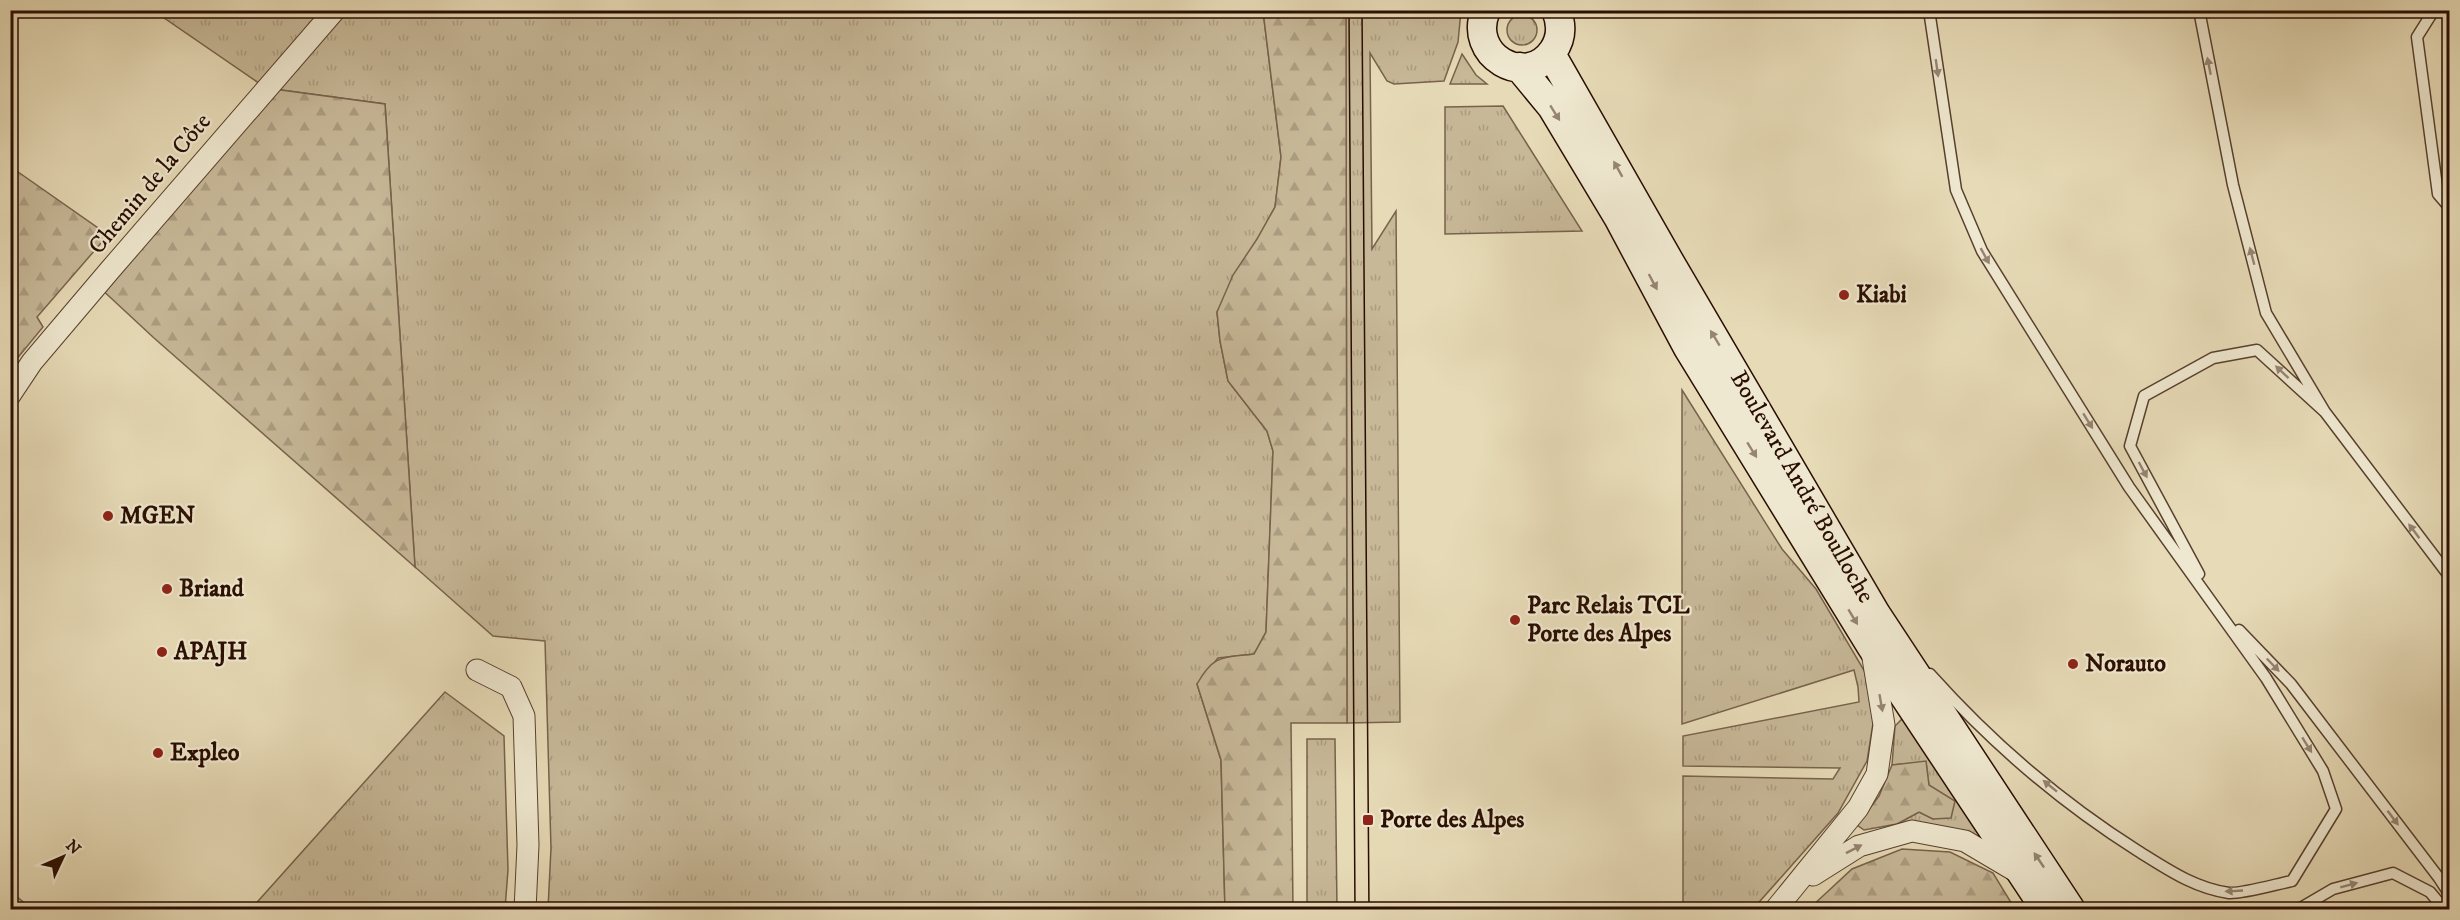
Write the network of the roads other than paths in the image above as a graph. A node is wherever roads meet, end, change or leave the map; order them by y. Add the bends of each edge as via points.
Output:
1 (335, 10) edge
2 (1486, 10) edge
3 (1556, 10) edge
4 (1929, 10) edge
5 (2199, 10) edge
6 (2434, 10) edge
7 (1551, 54) junction
8 (1519, 67) junction
9 (2450, 208) edge
10 (10, 395) edge
11 (2325, 412) junction
12 (2450, 577) edge
13 (2217, 608) junction
14 (1876, 614) junction
15 (1870, 646) junction
16 (477, 670) dead end
17 (2027, 878) junction
18 (2450, 895) edge
19 (1781, 902) edge
20 (525, 909) edge
21 (2046, 909) edge
22 (2071, 909) edge
23 (2296, 909) edge
24 (2445, 909) edge

1 - 10 street, Chemin de la Côte via 117,261 32,362
2 - 8 main road, Boulevard André Boulloche via 1481,26 1484,43 1502,63
3 - 7 main road via 1559,39
4 -> 13 lane via 1956,190 1982,252 2129,487
11 -> 5 lane via 2266,313 2233,185
6 - 9 lane via 2417,37 2438,194
7 - 8 main road via 1540,63
14 -> 7 main road, Boulevard André Boulloche
8 -> 15 main road, Boulevard André Boulloche via 1552,107 1688,348
12 -> 11 lane
11 -> 13 lane via 2257,350 2213,358 2144,396 2130,446
13 -> 14 lane via 2323,771 2336,808 2292,881 2231,893 2183,880 2102,828 1965,712
13 -> 18 lane via 2291,684
22 -> 14 main road, Boulevard André Boulloche
15 - 17 main road, Boulevard André Boulloche
15 -> 19 street via 1884,724 1877,774 1858,808
16 - 20 street via 510,687 524,716 528,845
19 -> 17 street via 1828,864 1859,846 1912,831 1965,841
17 - 21 main road, Boulevard André Boulloche
23 -> 24 lane via 2333,889 2393,873 2430,892

